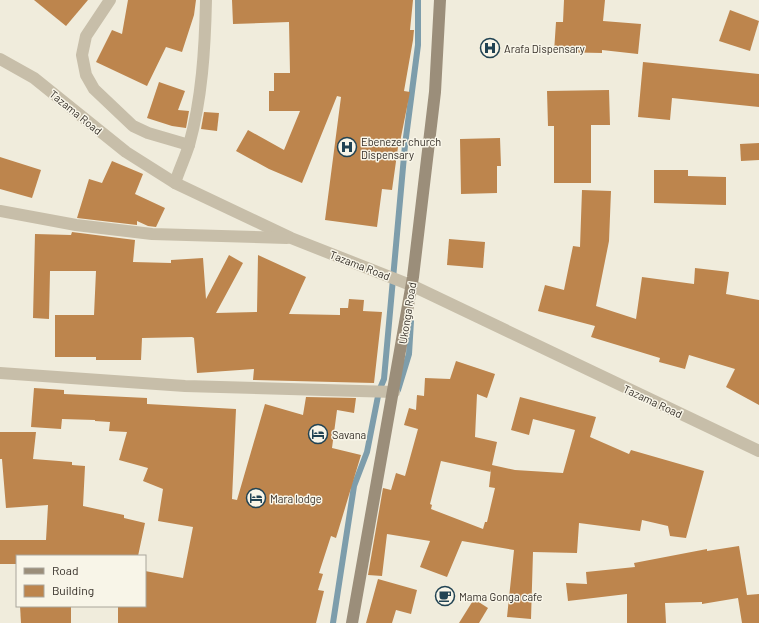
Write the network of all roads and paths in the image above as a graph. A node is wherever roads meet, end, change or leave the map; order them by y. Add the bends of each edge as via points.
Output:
1 (110, 0) edge
2 (206, 0) edge
3 (440, 0) edge
4 (0, 59) edge
5 (189, 145) junction
6 (175, 183) junction
7 (0, 210) edge
8 (290, 238) junction
9 (412, 285) junction
10 (0, 373) edge
11 (394, 392) junction
12 (759, 451) edge
13 (352, 623) edge

1 - 5 street via 86,36 82,55 86,75 94,89 134,126 148,133
2 - 5 street via 205,40 199,93
3 - 9 street, Ukonga Road via 435,92
4 - 6 street, Tazama Road via 34,78 126,152
5 - 6 street
6 - 8 street, Tazama Road
7 - 8 street via 76,225 152,234
8 - 9 street, Tazama Road
9 - 11 street, Ukonga Road
9 - 12 street, Tazama Road
10 - 11 street via 185,386
11 - 13 street, Ukonga Road

